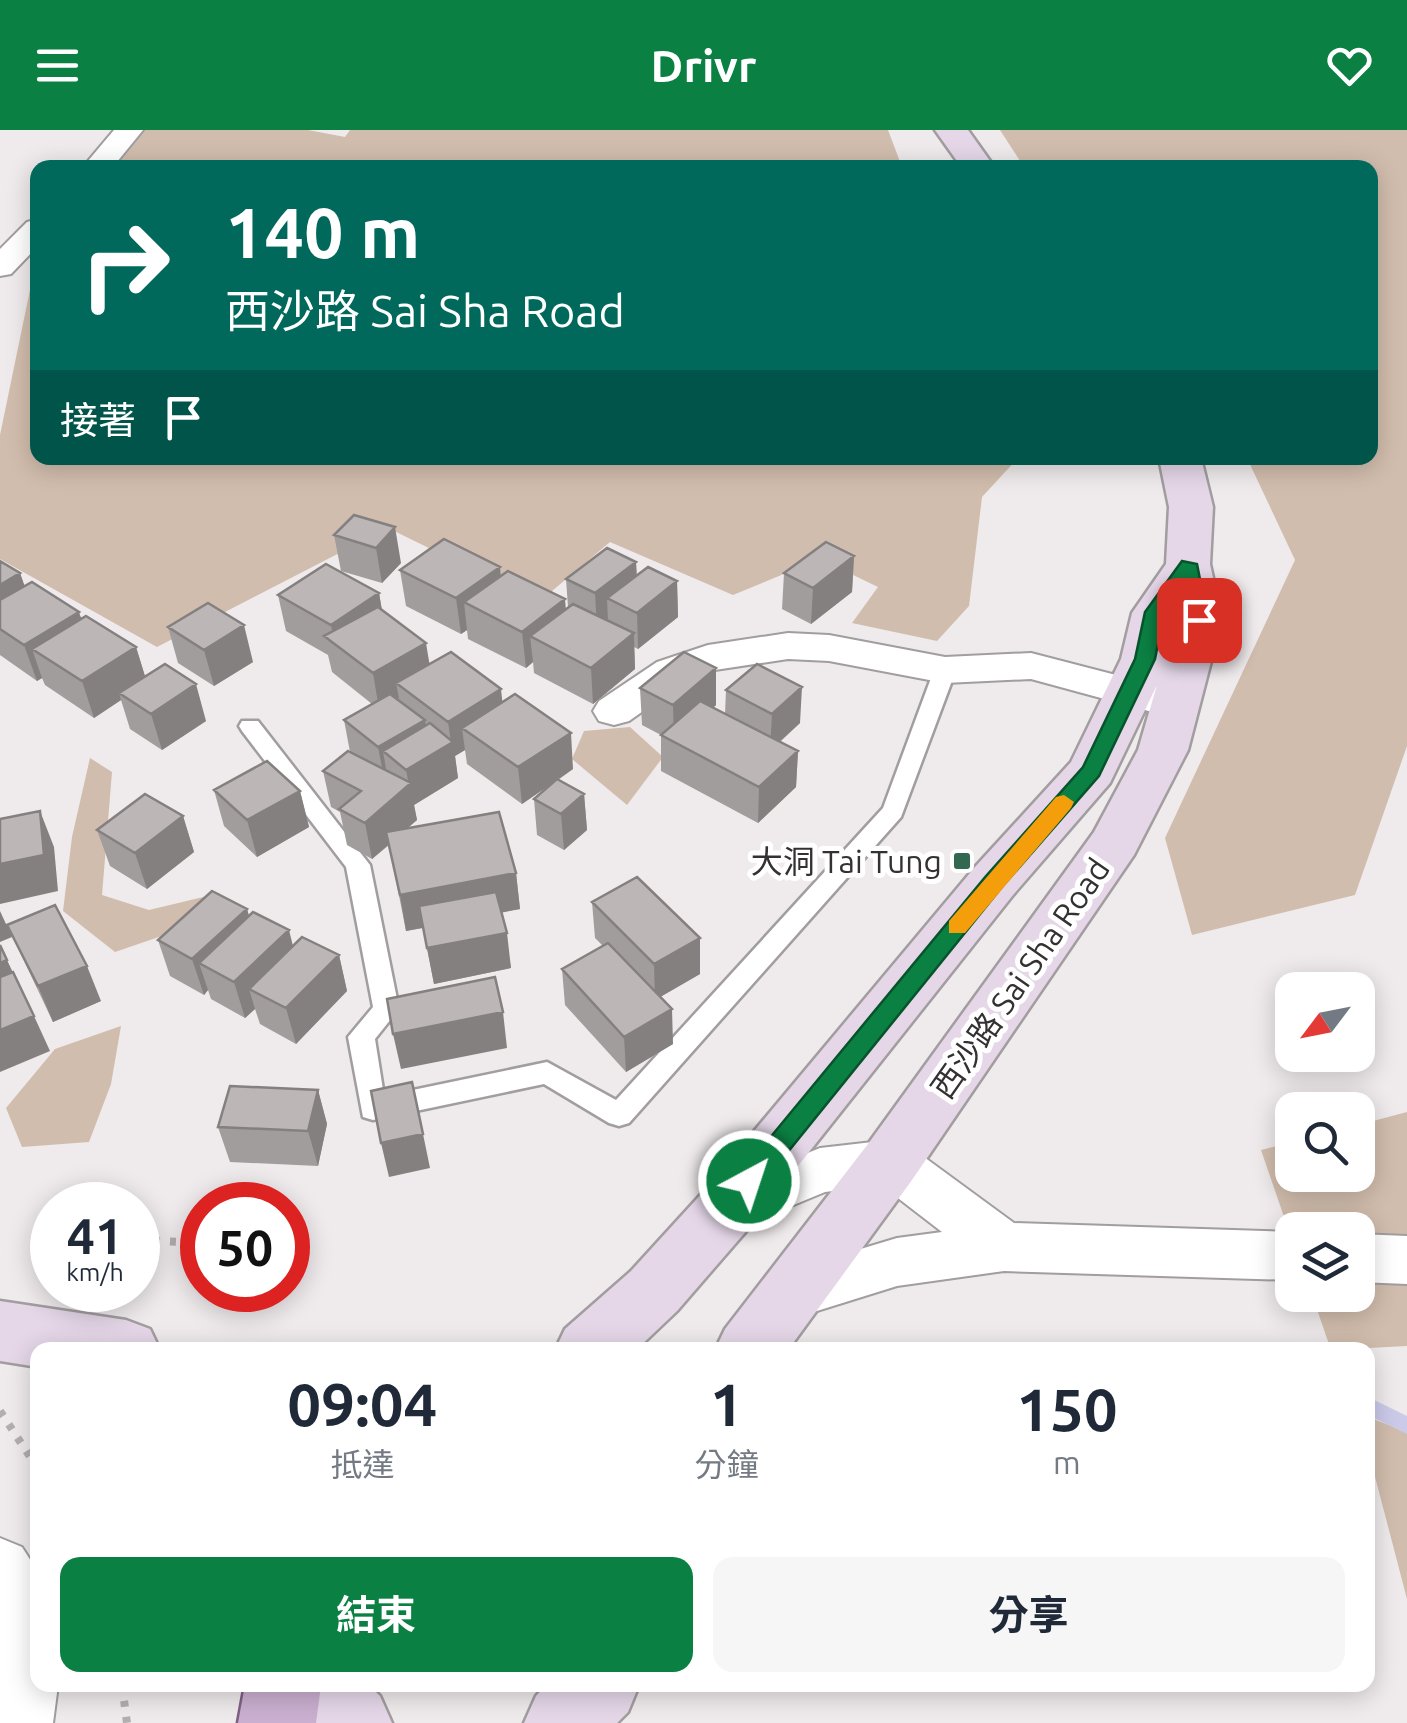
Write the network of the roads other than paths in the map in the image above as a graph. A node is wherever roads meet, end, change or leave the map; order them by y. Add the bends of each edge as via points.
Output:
1 (129, 130) edge
2 (951, 130) edge
3 (103, 160) edge
4 (972, 160) edge
5 (30, 236) edge
6 (0, 267) edge
7 (1181, 465) edge
8 (945, 670) junction
9 (1155, 699) junction
10 (614, 711) dead end
11 (250, 726) dead end
12 (890, 1162) junction
13 (726, 1210) junction
14 (1004, 1246) junction
15 (1275, 1255) edge
16 (1375, 1259) edge
17 (1407, 1260) edge
18 (788, 1295) junction
19 (21, 1337) edge
20 (61, 1342) edge
21 (598, 1342) edge
22 (755, 1342) edge
23 (0, 1569) edge
24 (282, 1692) edge
25 (326, 1692) edge
26 (595, 1692) edge
27 (19, 1723) edge
28 (277, 1723) edge
29 (352, 1723) edge
30 (563, 1723) edge

1 - 3 street
2 - 4 main road
5 - 6 street
7 - 9 main road, 西沙路 Sai Sha Road via 1199,620
8 - 9 street via 1030,666
8 - 10 street via 829,648 747,650 672,671
8 - 11 lane via 893,811 619,1115 547,1073 373,1110 360,1037 386,1009 358,865
9 - 12 main road, 西沙路 Sai Sha Road via 1163,750 1115,842
9 - 13 main road, 西沙路 Sai Sha Road via 994,881
12 - 13 street via 820,1170
12 - 14 street
12 - 18 main road, 西沙路 Sai Sha Road
13 - 21 main road, 西沙路 Sai Sha Road
14 - 15 street
14 - 18 street via 897,1262
16 - 17 street
18 - 22 main road, 西沙路 Sai Sha Road
19 - 20 main road
23 - 27 street via 17,1591 30,1653
24 - 28 main road
25 - 29 main road
26 - 30 main road

